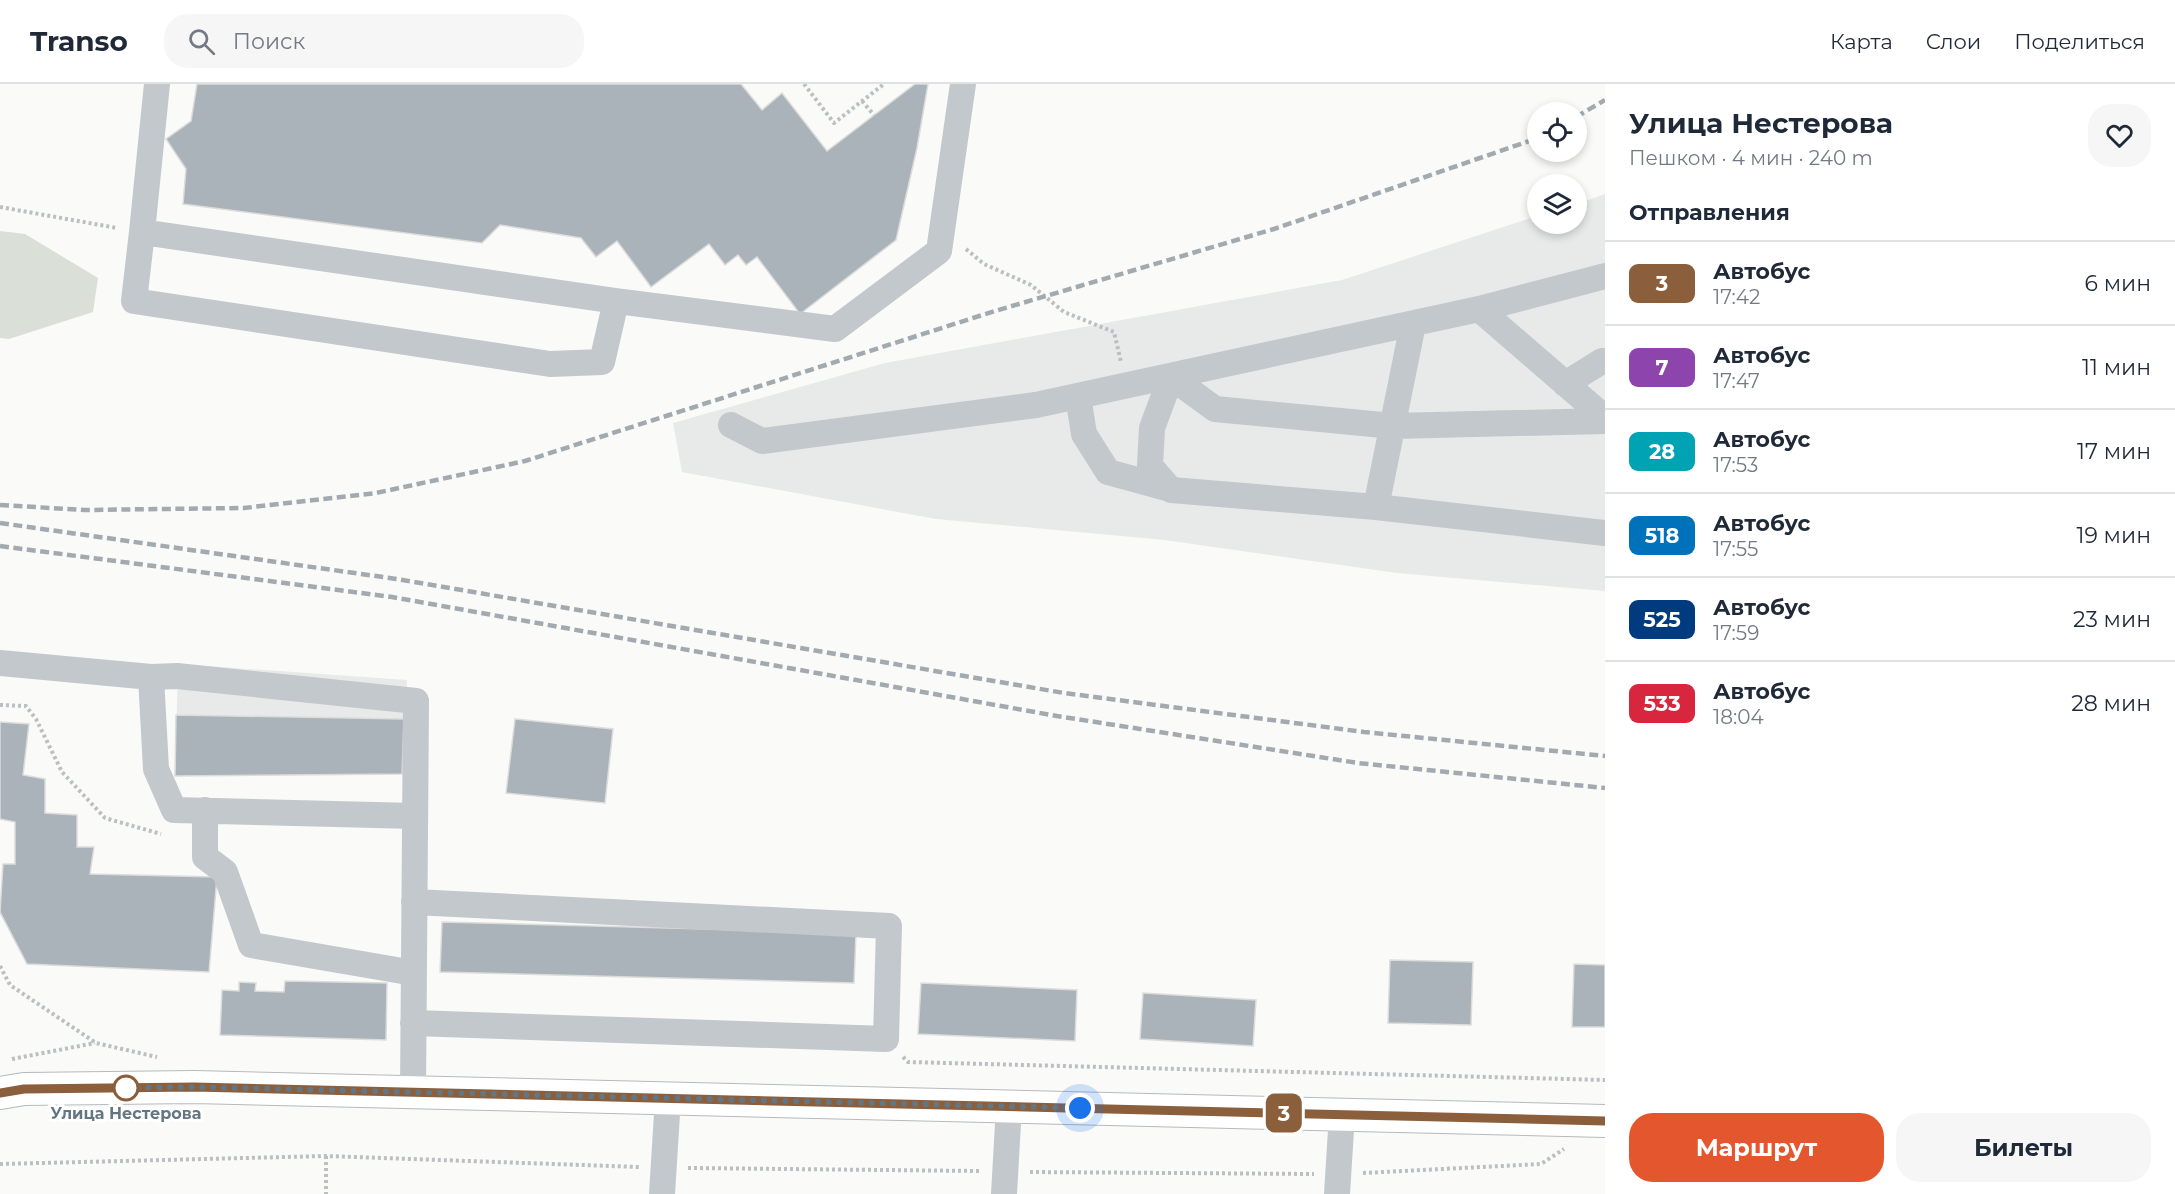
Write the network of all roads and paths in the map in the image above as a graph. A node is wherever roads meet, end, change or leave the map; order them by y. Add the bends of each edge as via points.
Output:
1 (157, 84) edge
2 (804, 84) edge
3 (884, 84) edge
4 (963, 84) edge
5 (862, 101) junction
6 (874, 115) dead end
7 (0, 207) edge
8 (942, 230) junction
9 (142, 232) junction
10 (1605, 276) edge
11 (616, 301) junction
12 (1479, 309) junction
13 (1413, 324) junction
14 (1605, 361) edge
15 (1171, 377) junction
16 (1565, 384) junction
17 (1126, 386) junction
18 (1078, 396) junction
19 (1605, 420) edge
20 (731, 424) dead end
21 (1393, 426) junction
22 (1171, 490) junction
23 (1376, 507) junction
24 (1605, 533) edge
25 (0, 663) edge
26 (151, 677) junction
27 (0, 705) edge
28 (205, 810) junction
29 (415, 816) junction
30 (205, 846) junction
31 (414, 903) junction
32 (0, 966) edge
33 (414, 973) junction
34 (413, 1023) junction
35 (886, 1039) junction
36 (96, 1042) junction
37 (160, 1058) dead end
38 (11, 1059) dead end
39 (1605, 1080) edge
40 (413, 1092) junction
41 (0, 1094) edge
42 (668, 1098) junction
43 (1009, 1106) junction
44 (1342, 1114) junction
45 (1605, 1121) edge
46 (1568, 1146) dead end
47 (326, 1156) junction
48 (0, 1164) edge
49 (664, 1168) junction
50 (1005, 1183) edge
51 (1338, 1184) edge
52 (326, 1194) edge
53 (662, 1194) edge

1 - 9 lane
2 - 5 path via 834,123
3 - 5 path
4 - 8 lane
5 - 6 path
7 - 9 path
8 - 11 lane via 939,251 836,329
8 - 17 path via 984,264 1031,285 1064,312 1114,332
9 - 11 lane
9 - 11 lane via 134,301 550,364 602,362
10 - 12 lane
12 - 13 lane
12 - 16 lane
13 - 15 lane
13 - 21 lane
14 - 16 lane
15 - 17 lane
15 - 21 lane via 1215,409
15 - 22 lane via 1152,428 1149,466
16 - 19 lane
17 - 18 lane
18 - 20 lane via 762,441
18 - 22 lane via 1084,434 1108,471
19 - 21 lane
21 - 23 lane
22 - 23 lane
23 - 24 lane
25 - 26 lane
26 - 28 lane via 156,769 174,810
26 - 29 lane via 177,676 416,701
27 - 30 path via 26,706 62,772 105,818
28 - 29 lane
28 - 30 lane
29 - 31 lane
30 - 33 lane via 205,857 225,872 251,945
31 - 33 lane
31 - 35 lane via 889,926
32 - 36 path via 10,985
33 - 34 lane
34 - 35 lane
34 - 40 lane
35 - 39 path via 908,1062
36 - 37 path
36 - 38 path
40 - 41 main road via 184,1087 24,1089
40 - 42 main road
42 - 43 main road
42 - 49 lane
43 - 44 main road
43 - 50 lane
44 - 45 main road
44 - 51 lane
46 - 51 path via 1541,1164
47 - 48 path
47 - 49 path
47 - 52 path
49 - 50 path
49 - 53 lane
50 - 51 path

